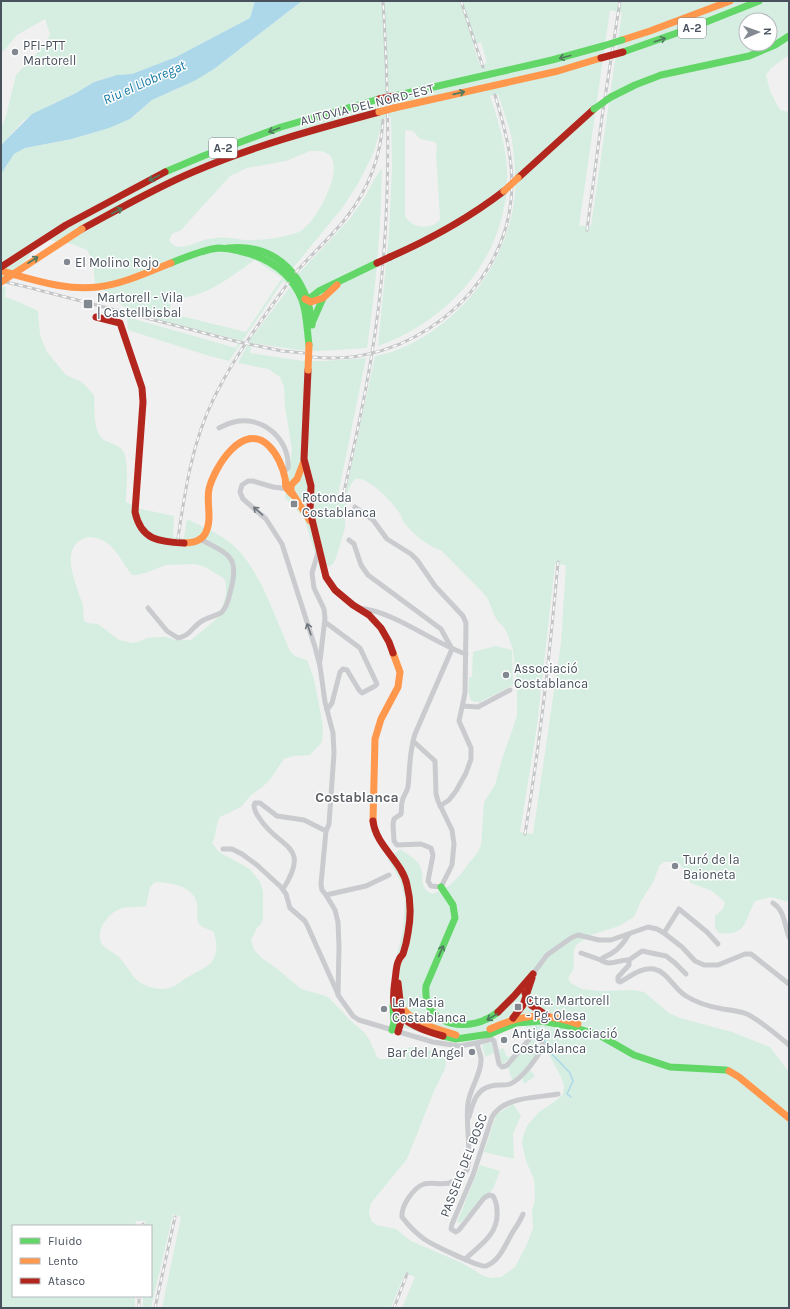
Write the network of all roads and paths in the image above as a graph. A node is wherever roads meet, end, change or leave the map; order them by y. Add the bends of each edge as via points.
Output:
1 (730, 1) edge
2 (759, 1) edge
3 (789, 36) edge
4 (226, 248) junction
5 (1, 267) edge
6 (277, 267) junction
7 (1, 271) edge
8 (1, 282) edge
9 (339, 282) junction
10 (302, 288) junction
11 (319, 291) junction
12 (323, 298) junction
13 (308, 302) junction
14 (96, 316) dead end
15 (306, 318) junction
16 (312, 325) junction
17 (309, 345) junction
18 (219, 428) dead end
19 (304, 459) junction
20 (284, 474) junction
21 (296, 479) junction
22 (309, 482) junction
23 (292, 493) junction
24 (310, 493) junction
25 (355, 507) dead end
26 (313, 526) junction
27 (200, 539) junction
28 (349, 540) dead end
29 (319, 549) junction
30 (148, 608) dead end
31 (357, 608) junction
32 (325, 622) junction
33 (452, 650) junction
34 (466, 654) junction
35 (320, 666) junction
36 (510, 690) dead end
37 (463, 706) junction
38 (327, 710) junction
39 (412, 741) junction
40 (440, 806) junction
41 (326, 831) junction
42 (224, 849) dead end
43 (389, 875) dead end
44 (441, 887) junction
45 (284, 889) junction
46 (326, 895) junction
47 (773, 903) dead end
48 (630, 933) junction
49 (664, 933) junction
50 (789, 937) edge
51 (718, 944) dead end
52 (403, 953) junction
53 (581, 953) dead end
54 (602, 960) junction
55 (629, 960) junction
56 (533, 974) junction
57 (686, 974) dead end
58 (789, 984) edge
59 (520, 990) junction
60 (527, 994) junction
61 (338, 995) junction
62 (393, 999) junction
63 (400, 1004) junction
64 (531, 1005) junction
65 (523, 1007) junction
66 (528, 1016) junction
67 (550, 1016) junction
68 (402, 1018) junction
69 (541, 1021) junction
70 (394, 1022) junction
71 (513, 1022) junction
72 (422, 1023) junction
73 (395, 1031) junction
74 (599, 1035) junction
75 (465, 1038) junction
76 (477, 1043) junction
77 (789, 1045) edge
78 (558, 1094) dead end
79 (789, 1118) edge
80 (467, 1125) junction
81 (467, 1170) junction
82 (473, 1175) junction
83 (523, 1214) dead end
84 (465, 1259) junction

1 -> 5 main road, AUTOVIA DEL NORD-EST / A-2, bridge via 603,46 379,99 281,127 159,175 76,219
8 -> 2 main road, AUTOVIA DEL NORD-EST / A-2, bridge via 82,229 209,165 284,138 378,112 558,70 623,52 667,38
3 - 9 main road, bridge via 753,56 665,73 634,84 594,109 504,191 479,210 430,239
4 - 6 main road via 254,254
4 - 7 main road via 205,252 122,281 93,288 64,285
4 - 10 main road via 252,248 272,255 287,266
6 - 13 main road via 286,271
6 - 15 main road via 295,287
9 - 11 main road
9 - 12 main road
10 - 11 main road
10 - 13 main road
11 - 13 main road via 309,298
12 - 13 main road
12 - 16 main road
13 - 15 main road
13 - 16 main road
14 - 27 main road via 121,325 142,388 143,409 135,512 139,527 145,534 157,540 188,543
15 - 17 main road
16 - 17 main road
17 - 19 main road, bridge
18 - 20 street via 234,422 254,422 272,431 281,440 288,463
19 - 21 main road
19 - 22 main road
20 - 21 main road
20 - 23 main road via 286,488
20 - 27 main road via 274,452 267,444 256,439 239,442 228,453 211,483 208,527
21 - 22 main road via 305,479
21 - 23 main road via 291,485
22 - 24 main road
23 - 24 main road via 299,498 304,498
23 - 26 main road
35 -> 23 street via 282,544 266,519 243,499 240,492 242,485 253,481
24 - 26 main road
25 - 34 street via 373,520 387,539 411,554 462,616 466,623
26 - 29 main road
27 - 30 street via 225,553 234,566 234,576 226,605 221,612 195,626 186,637 178,638 167,631
28 - 33 street via 354,544 361,565 368,575 441,629
29 - 31 main road via 329,582
29 - 32 street via 312,578 324,609
31 - 33 street via 370,609 386,616
31 - 52 main road via 376,621 381,628 400,672 400,682 381,719 375,739 372,808 377,836 400,868 407,883 410,919
32 - 35 street
32 - 38 street via 360,648 377,684 362,693 347,670 343,669 332,703
33 - 34 street
33 - 39 street
34 - 37 street
35 - 38 street
36 - 37 street via 478,707
37 - 40 street via 459,720 470,748 471,759 456,791
38 - 41 street via 334,733 334,748 329,824
39 - 40 street via 435,761 436,794
39 - 44 street via 408,789 402,802 401,814 394,821 394,841 397,845 429,846 433,855 428,881 431,886
40 - 44 street via 450,824 454,844 452,866
41 - 45 street via 304,820 277,816 255,803 254,811 263,824 292,852 293,870
41 - 46 street via 321,884
42 - 45 street via 232,849 242,854
43 - 46 street via 366,886
59 -> 44 main road via 503,1010 478,1024 448,1021 433,1012 427,1001 426,986 455,915 454,904
45 - 61 street via 290,908 305,921
46 - 61 street via 335,910 338,922
47 - 50 street via 782,913
48 - 49 street via 648,927
48 - 54 street via 620,946
48 - 56 street via 611,940 578,935 547,955
49 - 51 street via 679,909
49 - 58 street via 695,961 704,965 718,965 744,954 751,954
52 - 62 main road via 398,962
52 - 63 main road via 398,981
53 - 54 street
54 - 55 street via 606,963
55 - 57 street via 642,951 657,954 671,959
55 - 77 street via 629,965 618,977 618,981 642,970 659,971 687,997 715,1008 747,1014
56 - 59 main road
56 - 60 main road
59 - 60 main road
60 - 64 main road
60 - 65 main road
61 - 73 street via 353,1016 359,1020
62 - 68 main road
62 - 70 main road
63 - 68 main road
63 - 72 main road via 405,1013
64 - 66 main road
64 - 67 main road
65 - 66 main road
65 - 71 main road
66 - 67 main road
66 - 69 main road
66 - 71 main road
67 - 74 main road via 590,1029
68 - 70 main road
68 - 72 main road
68 - 73 main road
68 - 75 main road via 440,1035 456,1039
69 - 71 main road
69 - 74 main road via 562,1024
70 - 73 main road
71 - 75 main road via 490,1034
72 - 75 main road
73 - 76 street via 460,1046
74 - 79 main road via 634,1055 658,1064 719,1069 733,1073
76 - 80 street via 480,1063 468,1101
76 - 80 street via 492,1039 499,1064 502,1066 506,1066 531,1037 538,1036 543,1046 531,1064 512,1083 491,1086 476,1096
78 - 82 street, PASSEIG DEL BOSC via 519,1100 495,1111
80 - 81 street
81 - 82 street
81 - 84 street via 450,1183 421,1185 409,1198 402,1213 402,1217 423,1238
82 - 84 street, PASSEIG DEL BOSC via 451,1229 459,1230 489,1195 496,1200 498,1216 492,1233
83 - 84 street via 495,1260 483,1267

